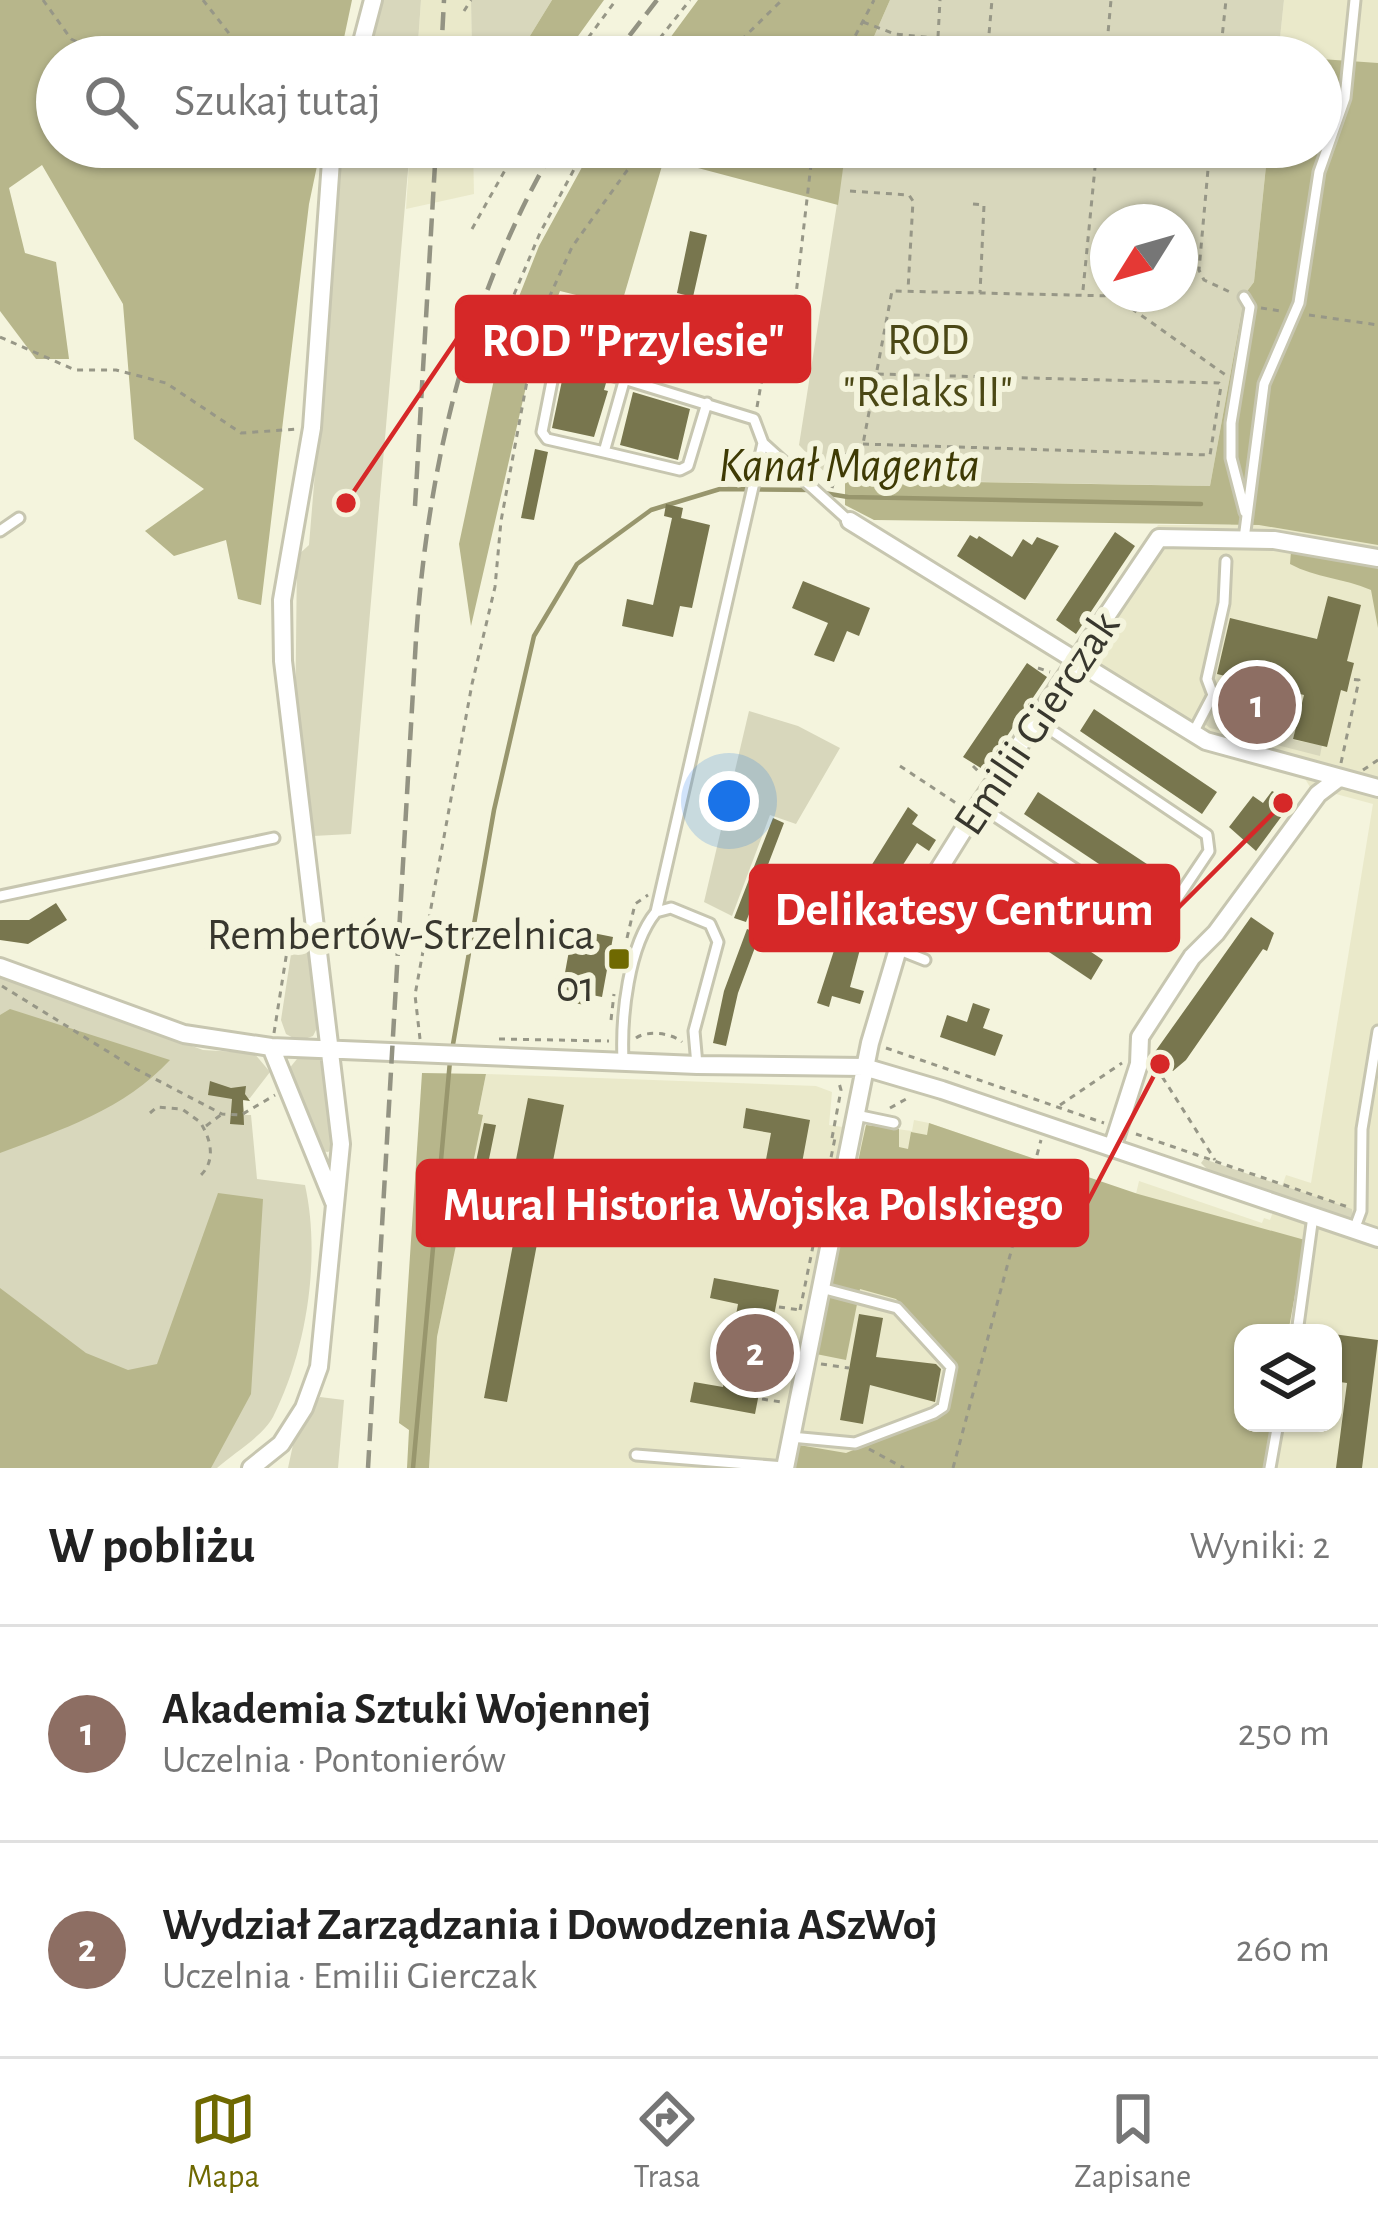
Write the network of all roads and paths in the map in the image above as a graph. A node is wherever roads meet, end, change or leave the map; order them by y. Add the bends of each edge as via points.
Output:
1 (43, 0) edge
2 (203, 0) edge
3 (373, 0) edge
4 (472, 0) edge
5 (616, 0) edge
6 (690, 0) edge
7 (782, 0) edge
8 (874, 0) edge
9 (940, 0) edge
10 (992, 0) edge
11 (1111, 0) edge
12 (1226, 0) edge
13 (1355, 0) edge
14 (464, 11) dead end
15 (862, 22) junction
16 (895, 34) joint
17 (69, 36) edge
18 (231, 36) edge
19 (364, 36) edge
20 (589, 36) edge
21 (662, 36) edge
22 (745, 36) edge
23 (856, 36) edge
24 (912, 36) edge
25 (938, 36) edge
26 (989, 36) edge
27 (1109, 36) edge
28 (1222, 36) edge
29 (1342, 106) edge
30 (331, 168) edge
31 (506, 168) edge
32 (575, 168) edge
33 (629, 168) edge
34 (811, 168) edge
35 (1095, 168) edge
36 (1208, 168) edge
37 (1319, 168) edge
38 (850, 191) dead end
39 (973, 204) dead end
40 (472, 229) dead end
41 (1083, 290) dead end
42 (908, 292) junction
43 (980, 293) junction
44 (1247, 302) junction
45 (1294, 313) junction
46 (538, 322) junction
47 (1378, 325) edge
48 (0, 338) edge
49 (565, 361) junction
50 (879, 374) junction
51 (620, 376) junction
52 (1228, 377) dead end
53 (707, 403) junction
54 (750, 416) junction
55 (312, 428) junction
56 (763, 443) junction
57 (866, 444) junction
58 (604, 452) junction
59 (833, 483) joint
60 (829, 503) junction
61 (1247, 517) junction
62 (19, 518) dead end
63 (850, 521) joint
64 (0, 531) edge
65 (1244, 539) junction
66 (1378, 558) edge
67 (1226, 561) dead end
68 (1075, 661) junction
69 (1038, 668) dead end
70 (1057, 676) dead end
71 (1350, 679) dead end
72 (1213, 695) junction
73 (1292, 715) dead end
74 (1036, 720) junction
75 (1193, 733) junction
76 (1378, 760) edge
77 (900, 766) dead end
78 (974, 766) dead end
79 (1312, 771) junction
80 (1341, 772) junction
81 (1378, 775) edge
82 (987, 777) dead end
83 (1378, 788) edge
84 (1318, 794) junction
85 (972, 807) junction
86 (274, 838) dead end
87 (0, 896) edge
88 (310, 904) junction
89 (656, 911) junction
90 (896, 949) junction
91 (926, 960) dead end
92 (0, 967) edge
93 (0, 985) edge
94 (1378, 1031) edge
95 (621, 1040) junction
96 (491, 1044) dead end
97 (272, 1047) junction
98 (328, 1047) junction
99 (422, 1053) junction
100 (1140, 1054) junction
101 (698, 1055) junction
102 (623, 1060) junction
103 (834, 1067) junction
104 (865, 1067) junction
105 (1156, 1068) dead end
106 (286, 1089) junction
107 (1057, 1107) dead end
108 (150, 1113) dead end
109 (222, 1114) junction
110 (856, 1115) junction
111 (894, 1123) dead end
112 (1046, 1126) junction
113 (204, 1127) junction
114 (832, 1139) dead end
115 (1112, 1148) junction
116 (1216, 1162) dead end
117 (201, 1175) dead end
118 (336, 1206) junction
119 (1313, 1216) junction
120 (1354, 1230) junction
121 (1378, 1238) edge
122 (821, 1288) junction
123 (779, 1307) dead end
124 (800, 1310) dead end
125 (1298, 1324) edge
126 (762, 1399) dead end
127 (782, 1402) dead end
128 (1276, 1432) edge
129 (791, 1437) junction
130 (855, 1443) junction
131 (636, 1455) dead end
132 (668, 1463) edge
133 (251, 1468) edge
134 (785, 1468) edge
135 (904, 1468) edge
136 (953, 1468) edge
137 (1270, 1468) edge

1 - 17 path
2 - 18 path
3 - 19 street
4 - 14 path
5 - 20 path
6 - 21 path
7 - 22 path
8 - 15 path
9 - 25 path
10 - 26 path
11 - 27 path
12 - 28 path
13 - 29 lane
15 - 16 path
15 - 23 path
16 - 24 path
30 - 55 street
31 - 40 path
32 - 46 path via 513,297
33 - 46 path via 572,247
34 - 54 path via 791,338 766,356
35 - 41 path
36 - 44 path via 1199,270
37 - 45 lane
38 - 42 path via 913,201
39 - 43 path via 984,206
42 - 43 path
42 - 50 path via 892,291
43 - 52 path via 1114,296
44 - 45 path
44 - 61 lane via 1231,458
45 - 47 path
45 - 61 lane via 1264,384
46 - 99 path via 415,994
48 - 55 path via 75,370 166,383 241,433
49 - 51 lane
49 - 51 lane via 559,350 568,323 618,336
49 - 58 lane via 555,366 542,432
50 - 57 path
50 - 57 path via 1222,386 1210,455
51 - 53 lane
51 - 58 lane
53 - 54 lane
53 - 58 lane via 680,470
54 - 56 lane
55 - 88 street via 283,600
56 - 60 lane
56 - 89 lane
57 - 59 path via 844,456
59 - 60 lane
60 - 63 lane
61 - 65 lane
62 - 64 lane
63 - 68 street
65 - 66 street
65 - 68 street, Emilii Gierczak via 1159,538
67 - 72 lane via 1207,679
68 - 74 street, Emilii Gierczak
68 - 75 street
69 - 70 path
71 - 80 path via 1359,680
72 - 73 lane
72 - 75 lane
74 - 85 street, Emilii Gierczak
74 - 85 lane via 1207,835 1209,850 1164,918 1149,918
75 - 79 street
76 - 81 path via 1362,771
77 - 85 path
78 - 82 path
79 - 80 street
79 - 84 street
80 - 83 street
80 - 84 street
84 - 100 street via 1192,957 1140,1037
85 - 90 street, Emilii Gierczak
86 - 87 lane
88 - 97 path via 287,951
88 - 98 street
89 - 95 lane via 641,932
89 - 101 lane via 700,917 716,932 694,1031
90 - 91 lane
90 - 104 street, Emilii Gierczak
92 - 97 street via 184,1034
93 - 109 path
94 - 120 lane
95 - 96 path via 503,1037
95 - 101 path via 676,1036
95 - 102 lane
97 - 98 street
97 - 106 street
98 - 99 street
98 - 118 street via 341,1144
99 - 102 street
100 - 107 path
100 - 115 street
101 - 102 street
101 - 103 street
103 - 104 street
103 - 114 path via 841,1090
104 - 110 street, Emilii Gierczak
104 - 112 street
105 - 116 path
106 - 109 path via 241,1114
106 - 118 street
108 - 113 path via 182,1109
109 - 113 path
110 - 111 lane
110 - 122 street, Emilii Gierczak
112 - 115 street
112 - 136 path
113 - 117 path via 211,1154
115 - 119 street
118 - 133 street via 319,1367 281,1444
119 - 120 street
119 - 125 lane
120 - 121 street
122 - 129 street, Emilii Gierczak
122 - 130 lane via 897,1309 951,1367 943,1407
123 - 124 path
126 - 127 path
128 - 137 lane
129 - 130 lane
129 - 134 street, Emilii Gierczak
130 - 135 path
131 - 132 lane
132 - 134 lane

